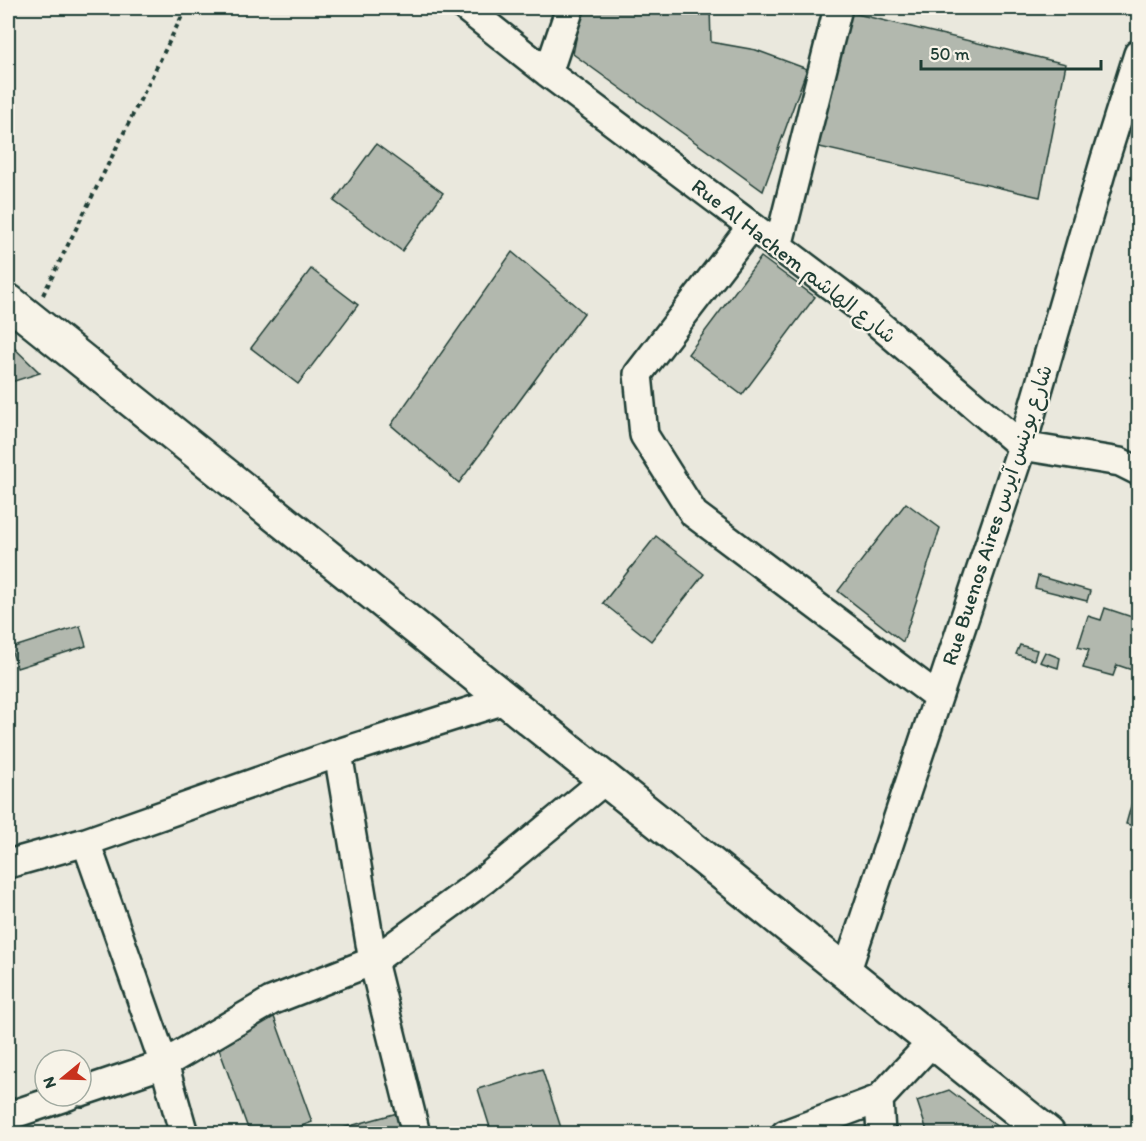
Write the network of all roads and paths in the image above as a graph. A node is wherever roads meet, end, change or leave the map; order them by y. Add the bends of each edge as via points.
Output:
1 (186, 8) edge
2 (466, 8) edge
3 (570, 8) edge
4 (838, 8) edge
5 (1138, 59) edge
6 (548, 73) junction
7 (751, 226) junction
8 (778, 247) junction
9 (19, 311) edge
10 (1022, 446) junction
11 (1138, 471) edge
12 (938, 697) junction
13 (506, 700) junction
14 (338, 753) junction
15 (605, 780) junction
16 (86, 842) junction
17 (8, 864) edge
18 (373, 961) junction
19 (846, 974) junction
20 (932, 1042) junction
21 (164, 1064) junction
22 (93, 1088) edge
23 (879, 1099) junction
24 (33, 1108) edge
25 (8, 1116) edge
26 (184, 1134) edge
27 (416, 1134) edge
28 (785, 1134) edge
29 (881, 1134) edge
30 (1048, 1134) edge

1 - 9 path
2 - 6 street, Rue Al Hachem شارع الهاشم
3 - 6 street
4 - 8 street
5 - 10 street, Rue Buenos Aires شارع بوينس آيرس
6 - 7 street, Rue Al Hachem شارع الهاشم
7 - 8 street, Rue Al Hachem شارع الهاشم
7 - 12 street via 638,374 644,435 694,514
8 - 10 street, Rue Al Hachem شارع الهاشم via 855,304
9 - 13 street
10 - 11 street via 1120,462
10 - 12 street, Rue Buenos Aires شارع بوينس آيرس
12 - 19 street, Rue Buenos Aires شارع بوينس آيرس
13 - 14 street
13 - 15 street
14 - 16 street
14 - 18 street
15 - 18 street via 485,879
15 - 19 street
16 - 17 street
16 - 21 street
18 - 21 street via 271,1002
18 - 27 street
19 - 20 street
20 - 23 street
20 - 30 street
21 - 22 street
21 - 26 street
23 - 28 street
23 - 29 street
24 - 25 street

